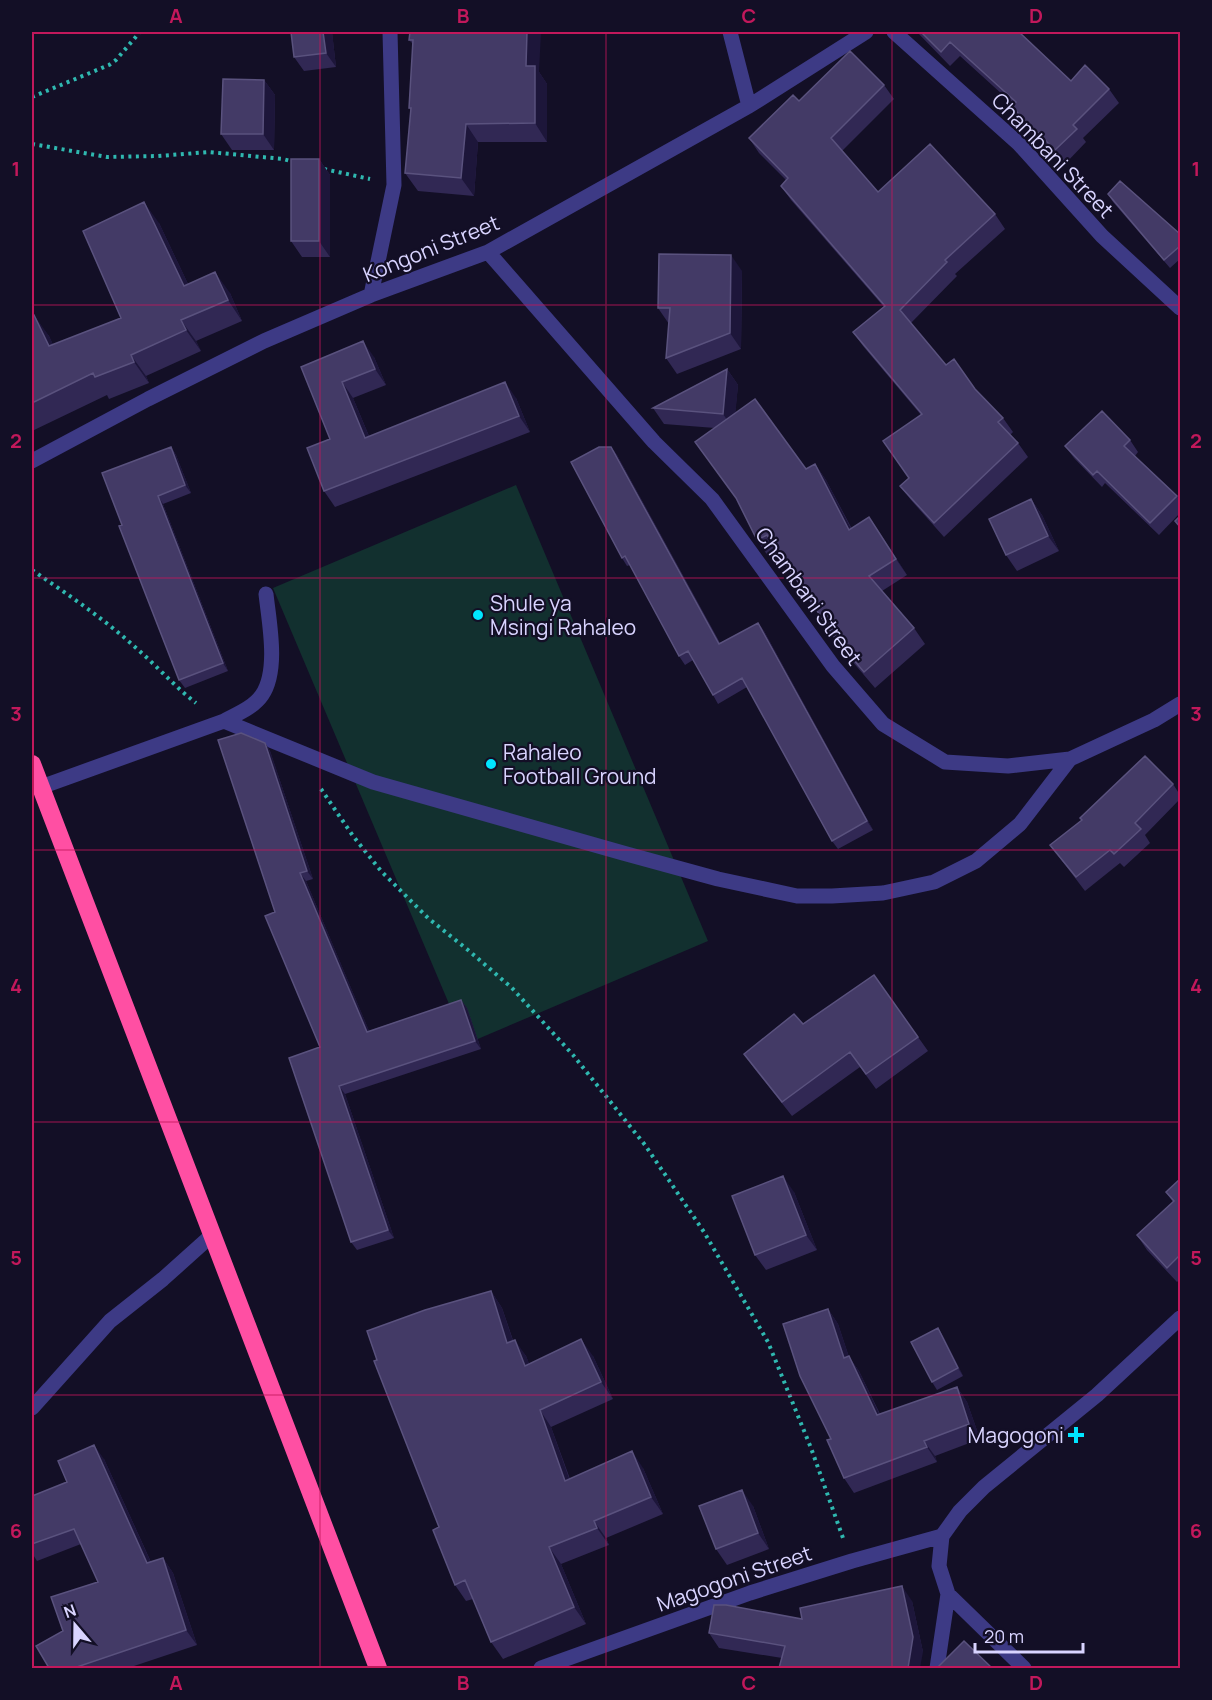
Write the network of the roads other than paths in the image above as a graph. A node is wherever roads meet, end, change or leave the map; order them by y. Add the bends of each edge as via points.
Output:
1 (390, 32) edge
2 (730, 32) edge
3 (866, 32) edge
4 (894, 32) edge
5 (749, 106) junction
6 (488, 252) junction
7 (371, 295) junction
8 (1180, 308) edge
9 (32, 461) edge
10 (266, 594) dead end
11 (1180, 704) edge
12 (224, 721) junction
13 (1071, 759) junction
14 (32, 764) edge
15 (37, 785) edge
16 (212, 1235) junction
17 (1180, 1318) edge
18 (32, 1408) edge
19 (942, 1536) junction
20 (948, 1594) junction
21 (378, 1668) edge
22 (541, 1668) edge
23 (936, 1668) edge
24 (1024, 1668) edge

1 - 7 street via 394,185
2 - 5 street
3 - 5 street, Kongoni Street
4 - 8 street, Chambani Street via 1019,144 1102,236
5 - 6 street, Kongoni Street
6 - 7 street, Kongoni Street
6 - 13 street, Chambani Street via 654,442 712,499 833,666 883,724 945,762 1008,766
7 - 9 street, Kongoni Street via 264,341
10 - 12 street via 272,652 267,683 256,702
11 - 13 street, Chambani Street
12 - 13 street via 374,782 718,879 797,896 884,893 934,882 976,861 1020,824
12 - 15 street
14 - 15 highway
15 - 16 highway
16 - 18 street via 110,1322
16 - 21 highway
17 - 19 street via 1097,1395 984,1487
19 - 20 street via 939,1566
19 - 22 street, Magogoni Street via 750,1593
20 - 23 street
20 - 24 street

